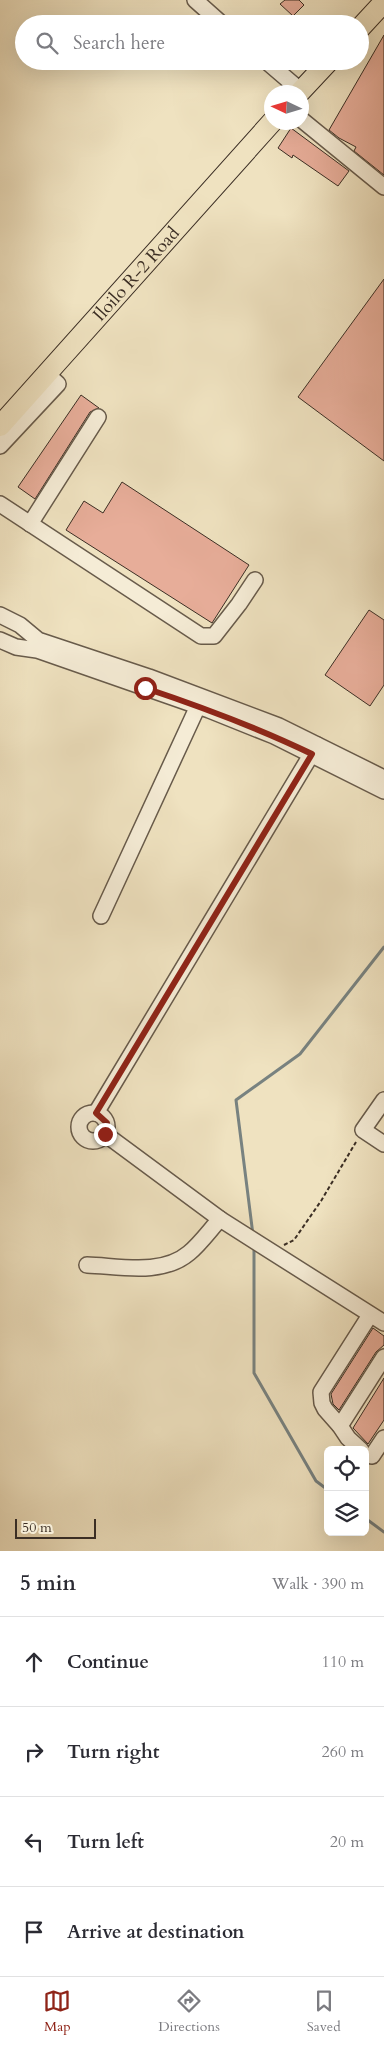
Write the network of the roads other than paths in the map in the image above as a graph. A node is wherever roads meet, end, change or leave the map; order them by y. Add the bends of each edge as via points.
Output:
1 (195, 0) edge
2 (384, 2) edge
3 (212, 15) edge
4 (369, 18) edge
5 (276, 70) edge
6 (321, 70) edge
7 (292, 85) edge
8 (307, 85) edge
9 (309, 126) edge
10 (265, 130) edge
11 (384, 187) edge
12 (47, 374) junction
13 (98, 416) dead end
14 (0, 426) edge
15 (0, 446) edge
16 (0, 504) edge
17 (30, 524) junction
18 (254, 580) dead end
19 (0, 615) edge
20 (20, 625) junction
21 (5, 642) edge
22 (80, 660) junction
23 (207, 705) junction
24 (314, 750) junction
25 (337, 760) junction
26 (384, 778) edge
27 (384, 791) edge
28 (100, 916) dead end
29 (384, 1100) edge
30 (96, 1113) junction
31 (105, 1134) junction
32 (384, 1144) edge
33 (220, 1219) junction
34 (87, 1264) dead end
35 (370, 1315) junction
36 (384, 1323) edge
37 (384, 1357) edge
38 (340, 1426) junction
39 (384, 1438) edge
40 (371, 1455) edge

1 - 3 street
2 - 4 main road
5 - 7 street
6 - 8 main road
9 - 11 street
10 - 12 main road, Iloilo R-2 Road
12 - 14 main road, Iloilo R-2 Road
12 - 15 street via 58,384
13 - 17 street
16 - 17 street
17 - 18 street via 201,636 214,636
19 - 20 street
20 - 21 street
20 - 22 street via 38,640
21 - 22 street
22 - 23 street
23 - 24 street via 276,731
23 - 28 street
24 - 25 street
24 - 30 street
25 - 26 street
25 - 27 street
29 - 32 street via 363,1130
30 - 31 street via 107,1123
30 - 31 street via 82,1118 79,1130 91,1141 101,1139
31 - 33 street
33 - 34 street via 188,1254 174,1262 152,1268
33 - 35 street
35 - 36 street
35 - 38 street via 321,1392 322,1403
37 - 38 street
38 - 40 street via 348,1438
39 - 40 street

